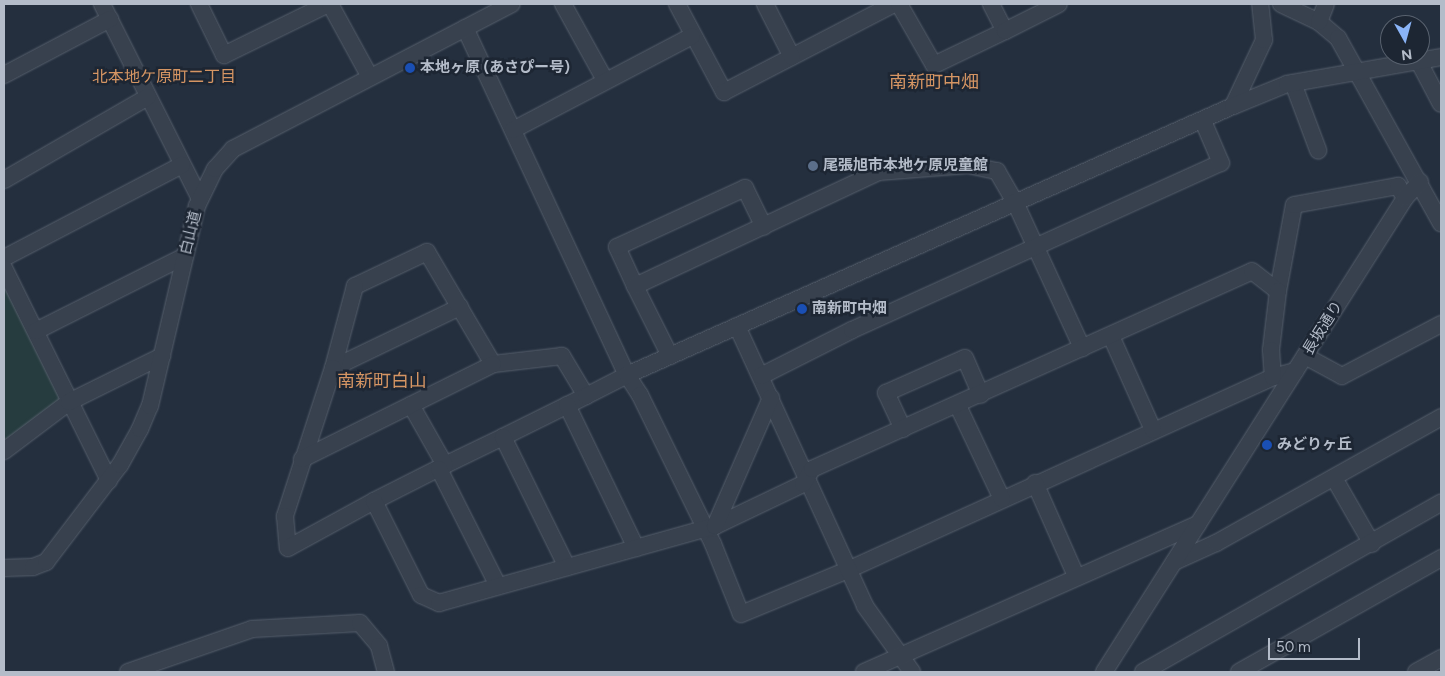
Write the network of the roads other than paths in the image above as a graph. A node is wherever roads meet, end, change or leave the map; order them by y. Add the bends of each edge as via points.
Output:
1 (102, 4) edge
2 (199, 4) edge
3 (329, 4) edge
4 (511, 4) edge
5 (562, 4) edge
6 (677, 4) edge
7 (765, 4) edge
8 (894, 4) edge
9 (900, 4) edge
10 (991, 4) edge
11 (1059, 4) edge
12 (1260, 4) edge
13 (1281, 4) edge
14 (1326, 4) edge
15 (110, 19) junction
16 (1319, 22) junction
17 (465, 28) junction
18 (1005, 31) junction
19 (692, 36) junction
20 (792, 57) junction
21 (1403, 65) edge
22 (1421, 65) edge
23 (1361, 73) junction
24 (4, 75) edge
25 (370, 78) junction
26 (605, 80) junction
27 (1293, 83) junction
28 (148, 97) junction
29 (1441, 104) edge
30 (1233, 106) junction
31 (1203, 122) junction
32 (513, 130) junction
33 (1318, 150) dead end
34 (182, 165) junction
35 (4, 180) edge
36 (1420, 182) junction
37 (1405, 198) junction
38 (200, 199) junction
39 (1015, 202) junction
40 (1440, 218) edge
41 (764, 227) junction
42 (1035, 249) junction
43 (185, 256) junction
44 (4, 258) edge
45 (4, 268) edge
46 (635, 286) junction
47 (1278, 291) junction
48 (460, 307) junction
49 (1441, 324) edge
50 (737, 326) junction
51 (36, 331) junction
52 (1111, 336) junction
53 (1082, 348) junction
54 (162, 356) junction
55 (670, 356) junction
56 (1305, 356) junction
57 (493, 364) junction
58 (333, 368) junction
59 (1295, 371) junction
60 (627, 375) junction
61 (761, 376) junction
62 (1273, 377) junction
63 (981, 395) junction
64 (586, 396) junction
65 (771, 398) junction
66 (69, 402) junction
67 (411, 405) junction
68 (567, 405) junction
69 (958, 406) junction
70 (1441, 417) edge
71 (903, 430) junction
72 (1153, 430) junction
73 (503, 437) junction
74 (4, 451) edge
75 (302, 459) junction
76 (442, 467) junction
77 (807, 475) junction
78 (1334, 478) junction
79 (109, 480) junction
80 (1035, 483) junction
81 (1002, 498) junction
82 (374, 501) junction
83 (1441, 503) edge
84 (1198, 524) junction
85 (710, 528) junction
86 (1372, 544) junction
87 (636, 548) junction
88 (1441, 558) edge
89 (1174, 562) junction
90 (567, 567) junction
91 (4, 568) edge
92 (850, 569) junction
93 (1076, 576) junction
94 (498, 586) junction
95 (899, 657) junction
96 (1441, 658) edge
97 (128, 672) edge
98 (386, 672) edge
99 (864, 672) edge
100 (912, 672) edge
101 (1104, 672) edge
102 (1143, 672) edge
103 (1239, 672) edge
104 (1416, 672) edge

1 - 15 street
2 - 3 street via 224,55
3 - 25 street
4 - 17 street, 白山道
5 - 26 street
6 - 19 street
7 - 20 street
8 - 20 street
9 - 18 street via 934,65
10 - 18 street
11 - 18 street
12 - 30 street via 1264,40
13 - 16 street
14 - 16 street
15 - 24 street
15 - 28 street
16 - 23 street via 1338,38
17 - 25 street, 白山道
17 - 32 street
19 - 20 street via 724,92
19 - 26 street
21 - 23 street
22 - 29 street
23 - 27 street
23 - 36 street
25 - 38 street, 白山道 via 233,149 215,169
26 - 32 street
27 - 30 street
27 - 33 street
28 - 34 street
28 - 35 street
30 - 31 street
31 - 39 street
31 - 42 street via 1221,163
32 - 60 street
34 - 38 street
34 - 44 street
36 - 37 street, 長坂通り
36 - 40 street
37 - 47 street via 1398,186 1294,205
37 - 56 street, 長坂通り
38 - 43 street, 白山道
39 - 41 street via 997,172 968,166 878,172
39 - 42 street
39 - 50 street
41 - 46 street
41 - 46 street via 745,188 617,247
42 - 53 street
42 - 61 street via 852,330
43 - 51 street
43 - 54 street, 白山道
45 - 51 street
46 - 55 street
47 - 52 street via 1252,271
47 - 62 street via 1271,350
48 - 57 street
48 - 58 street
48 - 58 street via 427,252 355,286
49 - 56 street via 1342,376
50 - 55 street
50 - 61 street
51 - 66 street
52 - 53 street
52 - 72 street
53 - 63 street
54 - 66 street
54 - 79 street, 白山道 via 150,406
55 - 60 street
56 - 59 street, 長坂通り
57 - 64 street via 562,356
57 - 67 street
58 - 75 street
59 - 62 street
59 - 84 street, 長坂通り
60 - 64 street
60 - 85 street
61 - 65 street
62 - 72 street
63 - 69 street
63 - 71 street via 965,358 886,393
64 - 68 street
65 - 77 street
65 - 85 street
66 - 74 street
66 - 79 street
67 - 75 street
67 - 76 street
68 - 73 street
68 - 87 street
69 - 71 street
69 - 81 street
70 - 78 street
71 - 77 street via 812,469
72 - 80 street
73 - 76 street
73 - 90 street
75 - 82 street via 285,516 288,548
76 - 82 street
76 - 94 street
77 - 85 street via 803,484
77 - 92 street
78 - 86 street
78 - 89 street via 1216,543
79 - 91 street, 白山道 via 46,562 33,567
80 - 81 street
80 - 93 street
81 - 92 street
82 - 94 street via 421,594 439,603
83 - 86 street
84 - 89 street, 長坂通り
84 - 93 street
85 - 87 street
85 - 92 street via 741,614
86 - 102 street
87 - 90 street
88 - 103 street
89 - 101 street, 長坂通り
90 - 94 street
92 - 95 street via 866,606
93 - 95 street
95 - 99 street
95 - 100 street
96 - 104 street
97 - 98 street via 252,629 360,624 379,646

